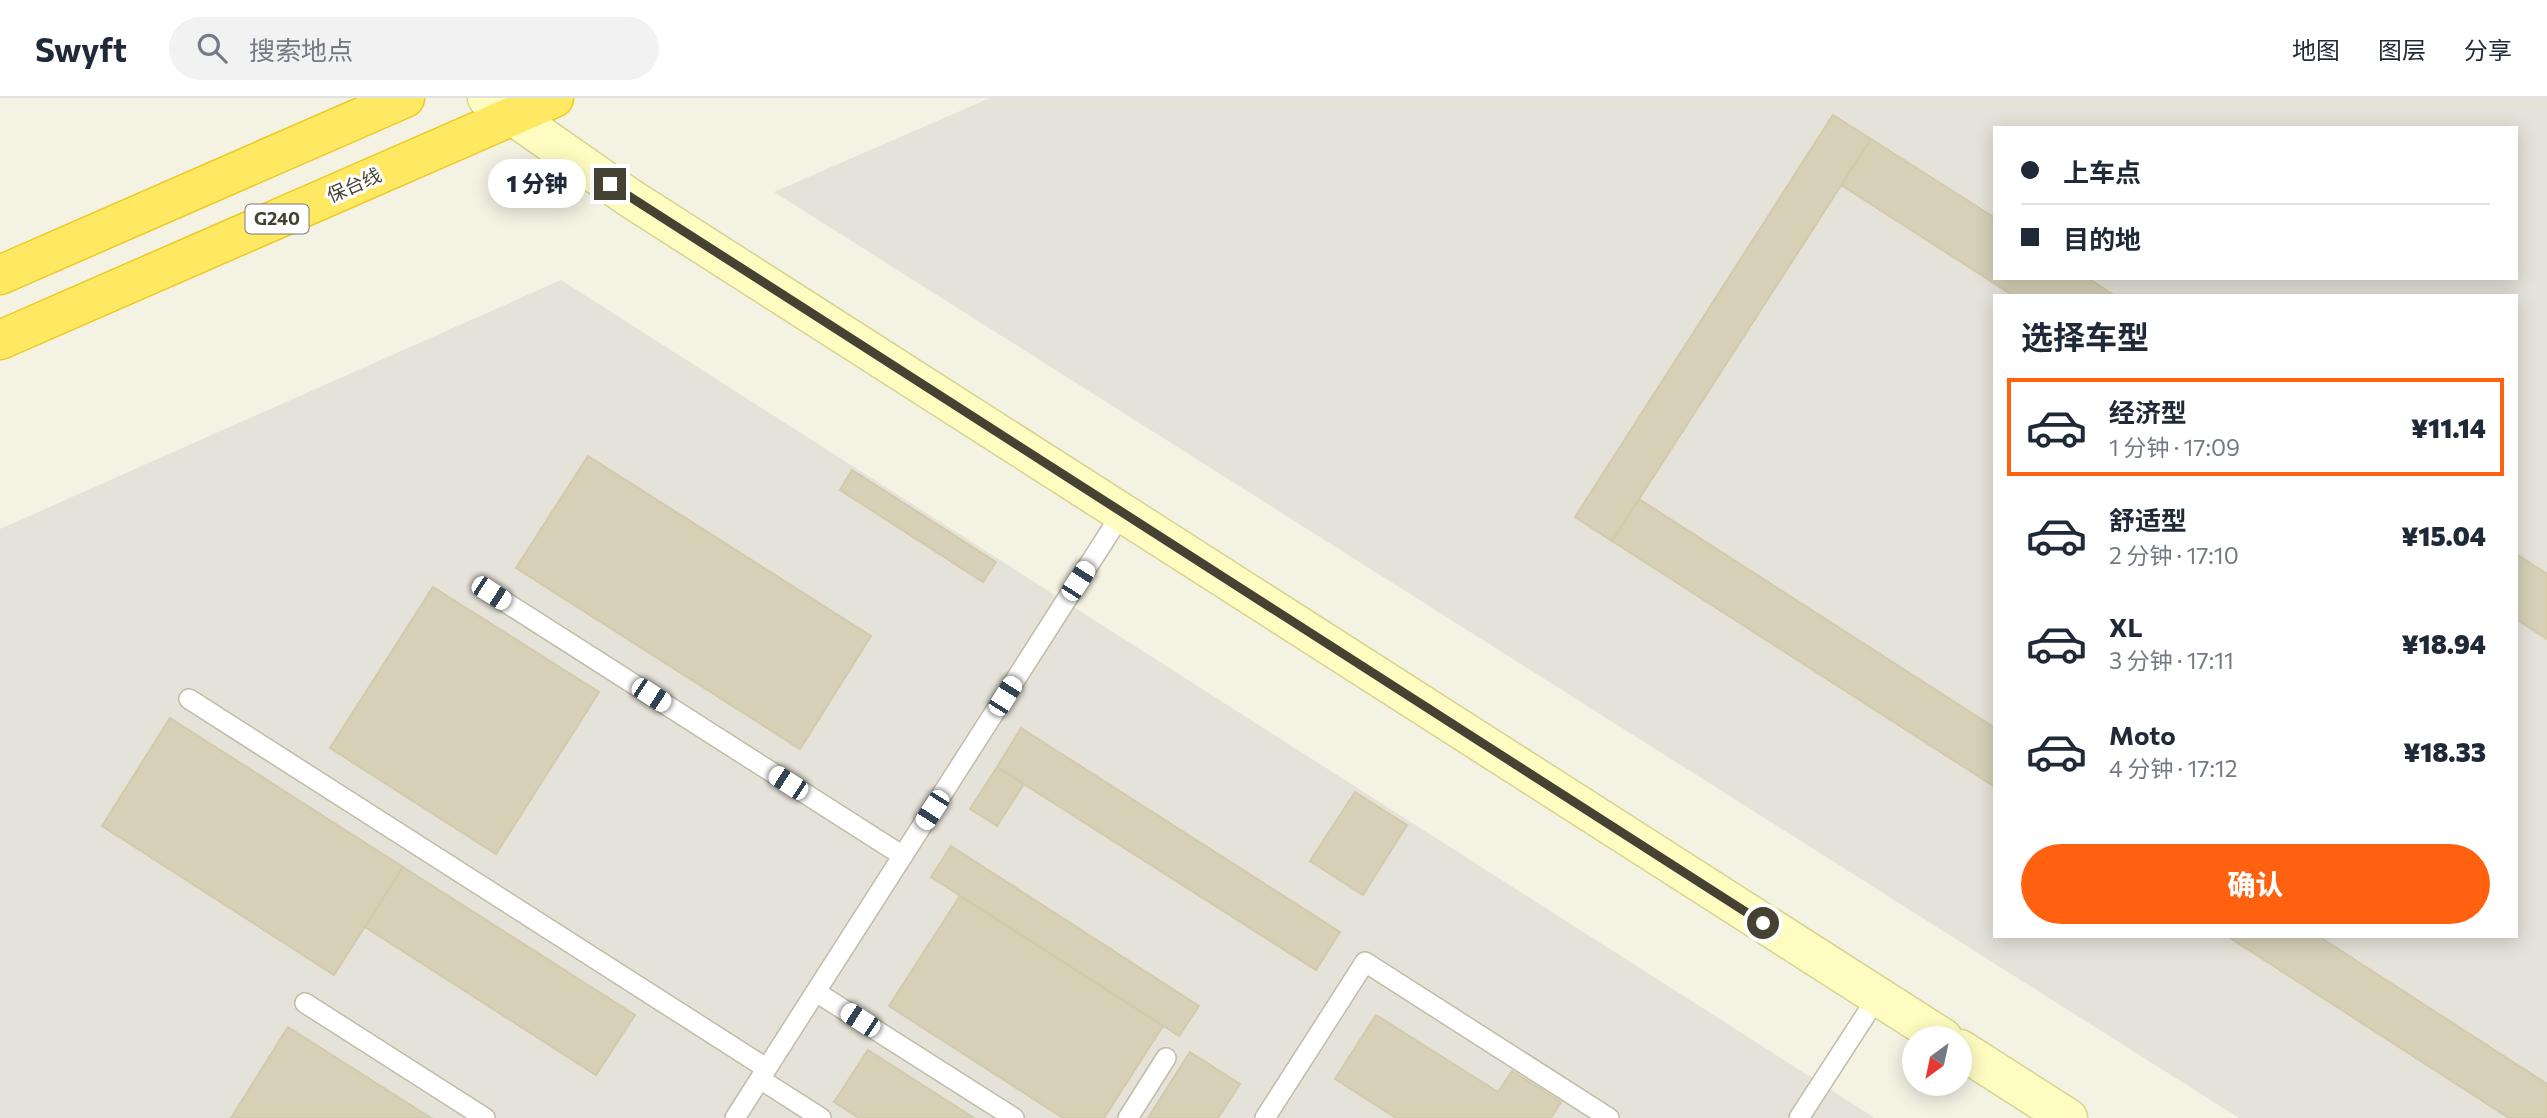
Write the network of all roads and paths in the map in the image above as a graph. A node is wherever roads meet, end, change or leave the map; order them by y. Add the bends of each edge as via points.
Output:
1 (405, 98) edge
2 (554, 98) edge
3 (500, 107) edge
4 (0, 275) edge
5 (0, 340) edge
6 (1122, 513) junction
7 (491, 593) dead end
8 (189, 699) dead end
9 (902, 856) junction
10 (816, 992) junction
11 (1878, 996) junction
12 (305, 1003) dead end
13 (1924, 1026) edge
14 (1972, 1057) edge
15 (1166, 1058) dead end
16 (763, 1074) junction
17 (485, 1118) edge
18 (735, 1118) edge
19 (821, 1118) edge
20 (1014, 1118) edge
21 (1128, 1118) edge
22 (1265, 1118) edge
23 (1609, 1118) edge
24 (1799, 1118) edge
25 (2068, 1118) edge

1 - 4 highway
2 - 3 highway, 保台线 / G240
3 - 5 highway, 保台线 / G240
3 - 6 street via 630,198
6 - 9 lane
6 - 11 street
7 - 9 lane
8 - 16 lane
9 - 10 lane
10 - 16 lane
10 - 20 lane
11 - 13 street
11 - 24 lane
12 - 17 lane
14 - 25 street
15 - 21 lane
16 - 18 lane
16 - 19 lane
22 - 23 lane via 1365,962

